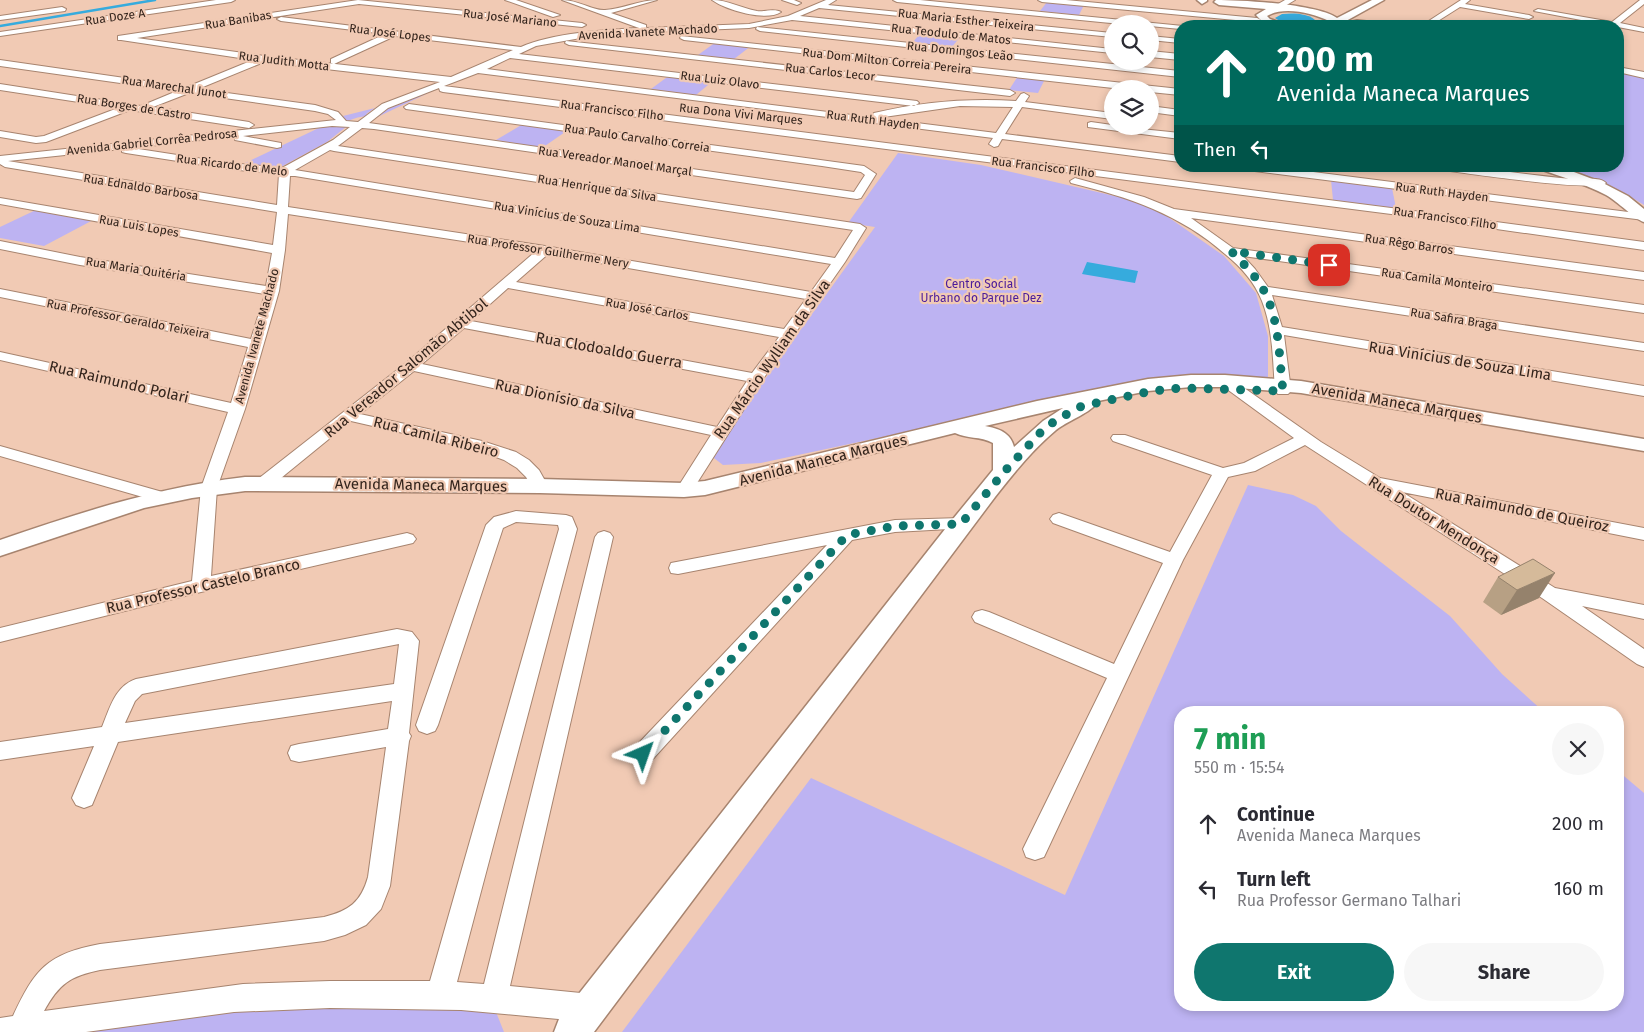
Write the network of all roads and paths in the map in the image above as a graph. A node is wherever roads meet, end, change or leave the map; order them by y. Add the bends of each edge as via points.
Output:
1 (509, 0) edge
2 (566, 0) edge
3 (716, 0) edge
4 (786, 0) edge
5 (832, 0) edge
6 (897, 0) edge
7 (1042, 0) edge
8 (1195, 0) edge
9 (1202, 0) edge
10 (1291, 0) edge
11 (1379, 0) edge
12 (1644, 0) edge
13 (652, 1) edge
14 (801, 2) edge
15 (1219, 2) junction
16 (1463, 2) edge
17 (349, 3) joint
18 (820, 6) junction
19 (1277, 6) junction
20 (239, 7) edge
21 (62, 9) dead end
22 (1304, 10) junction
23 (1632, 10) junction
24 (1644, 12) edge
25 (604, 13) junction
26 (0, 14) edge
27 (15, 16) junction
28 (260, 16) junction
29 (1348, 17) junction
30 (1529, 17) junction
31 (0, 18) edge
32 (790, 18) junction
33 (1258, 19) edge
34 (1104, 20) edge
35 (1330, 20) edge
36 (1342, 20) edge
37 (1364, 20) edge
38 (1434, 20) edge
39 (1525, 20) edge
40 (1592, 20) edge
41 (1619, 20) edge
42 (582, 25) junction
43 (1159, 25) edge
44 (1174, 26) edge
45 (740, 27) junction
46 (1624, 27) edge
47 (653, 30) junction
48 (1644, 30) edge
49 (626, 31) junction
50 (603, 32) junction
51 (394, 33) junction
52 (0, 34) edge
53 (1104, 34) edge
54 (138, 35) junction
55 (127, 37) joint
56 (1159, 39) edge
57 (1174, 40) edge
58 (548, 41) junction
59 (521, 49) junction
60 (1104, 50) edge
61 (507, 55) junction
62 (1159, 55) edge
63 (1174, 56) edge
64 (264, 59) junction
65 (334, 62) junction
66 (0, 63) edge
67 (769, 65) junction
68 (477, 70) junction
69 (1624, 71) edge
70 (1174, 73) edge
71 (1644, 75) edge
72 (460, 78) junction
73 (476, 82) dead end
74 (750, 83) junction
75 (1104, 84) edge
76 (0, 87) edge
77 (188, 89) junction
78 (443, 89) junction
79 (1159, 90) edge
80 (1174, 91) edge
81 (1024, 95) junction
82 (412, 96) junction
83 (1064, 99) dead end
84 (423, 100) junction
85 (1018, 104) junction
86 (128, 106) junction
87 (385, 106) junction
88 (849, 106) junction
89 (933, 106) junction
90 (143, 109) junction
91 (405, 109) joint
92 (1159, 110) edge
93 (1174, 112) edge
94 (1104, 115) edge
95 (346, 116) junction
96 (857, 118) junction
97 (386, 119) dead end
98 (800, 121) dead end
99 (1081, 124) dead end
100 (360, 125) junction
101 (374, 126) junction
102 (268, 129) junction
103 (0, 134) edge
104 (219, 134) junction
105 (1174, 135) edge
106 (998, 136) junction
107 (277, 145) dead end
108 (109, 147) junction
109 (334, 148) junction
110 (1174, 158) edge
111 (0, 159) edge
112 (984, 159) junction
113 (0, 163) edge
114 (1268, 172) edge
115 (1489, 172) edge
116 (1565, 172) edge
117 (288, 175) junction
118 (1597, 184) junction
119 (857, 196) joint
120 (1397, 199) junction
121 (0, 201) edge
122 (282, 209) junction
123 (1644, 210) edge
124 (1175, 212) junction
125 (1644, 217) edge
126 (860, 228) joint
127 (0, 245) edge
128 (1644, 246) edge
129 (279, 250) junction
130 (545, 250) junction
131 (1231, 251) junction
132 (839, 262) junction
133 (1644, 276) edge
134 (506, 284) junction
135 (1264, 290) junction
136 (272, 291) junction
137 (0, 293) edge
138 (814, 296) junction
139 (1644, 309) edge
140 (461, 323) junction
141 (1276, 330) junction
142 (787, 334) junction
143 (257, 344) junction
144 (1644, 347) edge
145 (0, 356) edge
146 (411, 366) junction
147 (756, 378) junction
148 (1229, 385) junction
149 (1283, 388) junction
150 (1644, 391) edge
151 (237, 409) junction
152 (349, 416) junction
153 (942, 430) junction
154 (720, 432) junction
155 (1119, 438) dead end
156 (1306, 438) junction
157 (1644, 445) edge
158 (0, 451) edge
159 (1644, 453) edge
160 (1004, 472) junction
161 (1222, 474) junction
162 (1371, 481) junction
163 (264, 483) junction
164 (540, 486) junction
165 (209, 488) junction
166 (684, 490) junction
167 (160, 498) junction
168 (1059, 519) dead end
169 (961, 524) junction
170 (1644, 534) edge
171 (847, 535) junction
172 (604, 537) dead end
173 (407, 539) dead end
174 (0, 548) edge
175 (1174, 560) junction
176 (678, 568) dead end
177 (201, 586) junction
178 (1549, 593) junction
179 (1644, 612) edge
180 (982, 617) dead end
181 (0, 635) edge
182 (1644, 658) edge
183 (1118, 674) junction
184 (404, 691) junction
185 (427, 725) dead end
186 (111, 735) junction
187 (400, 736) junction
188 (0, 751) edge
189 (299, 753) dead end
190 (643, 754) dead end
191 (84, 798) dead end
192 (1035, 850) dead end
193 (440, 995) junction
194 (494, 998) junction
195 (590, 1008) junction
196 (11, 1030) edge
197 (572, 1032) edge

1 - 42 street
2 - 25 street
3 - 14 street via 758,14 771,14
4 - 14 street
5 - 18 street, Avenida Ivanete Machado
6 - 34 street
7 - 33 street
8 - 9 street
9 - 15 main road
10 - 19 street
11 - 29 main road
12 - 23 street
13 - 25 street
15 - 19 main road
15 - 33 main road via 1253,6 1259,9
16 - 30 street
16 - 38 street
17 - 28 street, Rua Banibas
17 - 42 street, Rua José Mariano
18 - 32 street, Avenida Ivanete Machado
18 - 53 street, Rua Maria Esther Teixeira
19 - 22 main road
20 - 28 street, Rua Banibas
20 - 52 street, Rua Doze A
20 - 54 street, Rua Banibas
21 - 27 street
22 - 29 main road
22 - 33 main road via 1276,10
22 - 35 main road via 1328,16
23 - 24 street
23 - 41 street
25 - 47 street
26 - 27 street
27 - 31 street
28 - 51 street, Rua José Lopes
29 - 36 main road
29 - 37 street
30 - 39 street
30 - 40 street via 1542,8
32 - 45 street, Avenida Ivanete Machado
32 - 60 street, Rua Teodulo de Matos
42 - 50 street
43 - 44 street
45 - 47 street, Avenida Ivanete Machado
45 - 70 street, Rua Domingos Leão
46 - 48 street
47 - 49 street, Avenida Ivanete Machado
49 - 50 street, Avenida Ivanete Machado
49 - 75 street, Rua Dom Milton Correia Pereira
50 - 58 street, Avenida Ivanete Machado
51 - 59 street, Rua José Lopes
51 - 65 street
54 - 55 street, Rua Banibas
54 - 65 street, Rua Judith Motta
55 - 64 street, Rua Judith Motta via 121,38
56 - 57 street
58 - 59 street, Avenida Ivanete Machado
58 - 67 street, Rua Carlos Lecor
59 - 61 street, Avenida Ivanete Machado
61 - 68 street, Avenida Ivanete Machado
61 - 74 street, Rua Luiz Olavo
62 - 63 street
64 - 72 street, Rua Judith Motta
64 - 77 street
65 - 72 street, Rua Judith Motta
66 - 77 street, Rua Marechal Junot
67 - 74 street
67 - 81 street, Rua Carlos Lecor
68 - 72 street, Avenida Ivanete Machado
68 - 88 street, Rua Ruth Hayden
69 - 71 street
72 - 73 street
72 - 78 street, Avenida Ivanete Machado
72 - 82 street, Avenida Ivanete Machado
74 - 88 street, Rua Luiz Olavo
76 - 86 street, Rua Borges de Castro
77 - 90 street
77 - 95 street, Rua Marechal Junot via 315,108
78 - 84 street, Avenida Ivanete Machado
78 - 112 street, Rua Francisco Filho
79 - 80 street, Rua Dom Milton Correia Pereira
81 - 83 street, Rua Carlos Lecor
81 - 85 street
82 - 84 street
82 - 87 street, Avenida Ivanete Machado
84 - 91 street, Avenida Ivanete Machado
85 - 89 street, Rua Dona Vivi Marques via 972,102
85 - 94 street, Rua Dona Vivi Marques
85 - 106 street via 1016,116
86 - 90 street, Rua Borges de Castro
86 - 103 street via 50,138 36,140
87 - 95 street, Avenida Gabriel Corrêa Pedrosa
87 - 100 street, Avenida Ivanete Machado
88 - 89 street, Rua Luiz Olavo
88 - 96 street, Rua Ruth Hayden
89 - 96 street, Rua Dona Vivi Marques
90 - 102 street, Rua Borges de Castro
91 - 119 street, Rua Paulo Carvalho Correia via 864,169 870,174
92 - 93 street
95 - 100 street, Avenida Gabriel Corrêa Pedrosa
95 - 102 street, Avenida Gabriel Corrêa Pedrosa
96 - 98 street, Rua Dona Vivi Marques
96 - 106 street, Rua Ruth Hayden
97 - 101 street
99 - 105 street
100 - 101 street, Rua Vereador Manoel Marçal
100 - 117 street, Avenida Ivanete Machado
101 - 109 street
101 - 119 street, Rua Vereador Manoel Marçal
102 - 104 street, Avenida Gabriel Corrêa Pedrosa
104 - 107 street
104 - 108 street, Avenida Gabriel Corrêa Pedrosa
106 - 110 street, Rua Ruth Hayden
106 - 112 street
108 - 111 street, Avenida Gabriel Corrêa Pedrosa
108 - 117 street, Rua Ricardo de Melo
109 - 117 street
109 - 126 street, Rua Henrique da Silva
112 - 120 street, Rua Francisco Filho
112 - 124 street via 1121,192
113 - 122 street, Rua Ednaldo Barbosa
114 - 120 street, Rua Ruth Hayden
115 - 118 street
116 - 118 main road
117 - 122 street, Avenida Ivanete Machado
117 - 132 street, Rua Vinícius de Souza Lima
118 - 123 main road via 1630,199
118 - 125 main road via 1633,205
120 - 125 street, Rua Ruth Hayden
120 - 128 street, Rua Francisco Filho
121 - 129 street, Rua Luis Lopes
122 - 129 street, Avenida Ivanete Machado
122 - 130 street, Rua Professor Guilherme Nery
124 - 131 street
124 - 133 street, Rua Rêgo Barros
126 - 132 street, Rua Márcio Wylliam da Silva
127 - 136 street, Rua Maria Quitéria
129 - 136 street, Avenida Ivanete Machado
130 - 134 street, Rua Vereador Salomão Abtibol
130 - 138 street, Rua Professor Guilherme Nery
131 - 135 street
131 - 139 street, Rua Camila Monteiro
132 - 138 street, Rua Márcio Wylliam da Silva
134 - 140 street, Rua Vereador Salomão Abtibol
134 - 142 street, Rua José Carlos
135 - 141 street
135 - 144 street, Rua Safira Braga
136 - 143 street, Avenida Ivanete Machado
137 - 143 street, Rua Professor Geraldo Teixeira
138 - 142 street, Rua Márcio Wylliam da Silva
140 - 146 street, Rua Vereador Salomão Abtibol
140 - 147 street, Rua Clodoaldo Guerra
141 - 149 street
141 - 150 street, Rua Vinícius de Souza Lima
142 - 147 street, Rua Márcio Wylliam da Silva
143 - 151 street, Avenida Ivanete Machado
145 - 151 street, Rua Raimundo Polari
146 - 152 street, Rua Vereador Salomão Abtibol
146 - 154 street, Rua Dionísio da Silva
147 - 154 street, Rua Márcio Wylliam da Silva
148 - 149 main road, Avenida Maneca Marques
148 - 153 main road, Avenida Maneca Marques via 1191,381 1148,385
148 - 156 street, Rua Doutor Mendonça
148 - 160 main road, Avenida Maneca Marques via 1152,391 1082,406 1041,432
149 - 157 main road, Avenida Maneca Marques
149 - 159 main road, Avenida Maneca Marques
151 - 165 street, Avenida Ivanete Machado
152 - 163 street, Rua Vereador Salomão Abtibol
152 - 164 street, Rua Camila Ribeiro via 482,446 510,456 534,474
153 - 160 main road via 981,431 999,437 1004,446
153 - 166 main road, Avenida Maneca Marques via 724,485
154 - 166 street, Rua Márcio Wylliam da Silva
155 - 161 street
156 - 161 street via 1249,468
156 - 162 street, Rua Doutor Mendonça
158 - 167 street
160 - 169 main road, Avenida Maneca Marques
161 - 175 street
162 - 170 street, Rua Raimundo de Queiroz
162 - 178 street, Rua Doutor Mendonça
163 - 164 main road, Avenida Maneca Marques
163 - 165 main road, Avenida Maneca Marques
164 - 166 main road, Avenida Maneca Marques
165 - 167 main road, Avenida Maneca Marques
165 - 177 street, Avenida Ivanete Machado
167 - 174 main road, Avenida Maneca Marques
168 - 175 street
169 - 171 street via 895,526
169 - 195 main road, Avenida Maneca Marques
171 - 176 street
171 - 190 street
172 - 194 street
173 - 177 street, Rua Professor Castelo Branco
175 - 183 street
177 - 181 street, Rua Professor Castelo Branco
178 - 179 street
178 - 182 street, Rua Doutor Mendonça
180 - 183 street
183 - 192 street
184 - 186 street
184 - 186 street via 409,641 397,636 136,687 126,696
184 - 187 street
185 - 193 street via 495,525 514,517 566,522 568,529
186 - 188 street
186 - 191 street
187 - 189 street
187 - 196 street via 381,869 372,900 362,913 350,921 324,929 100,957 69,965 45,983
193 - 194 street
193 - 196 street via 242,998 100,1015
194 - 195 street
195 - 197 main road, Avenida Maneca Marques

